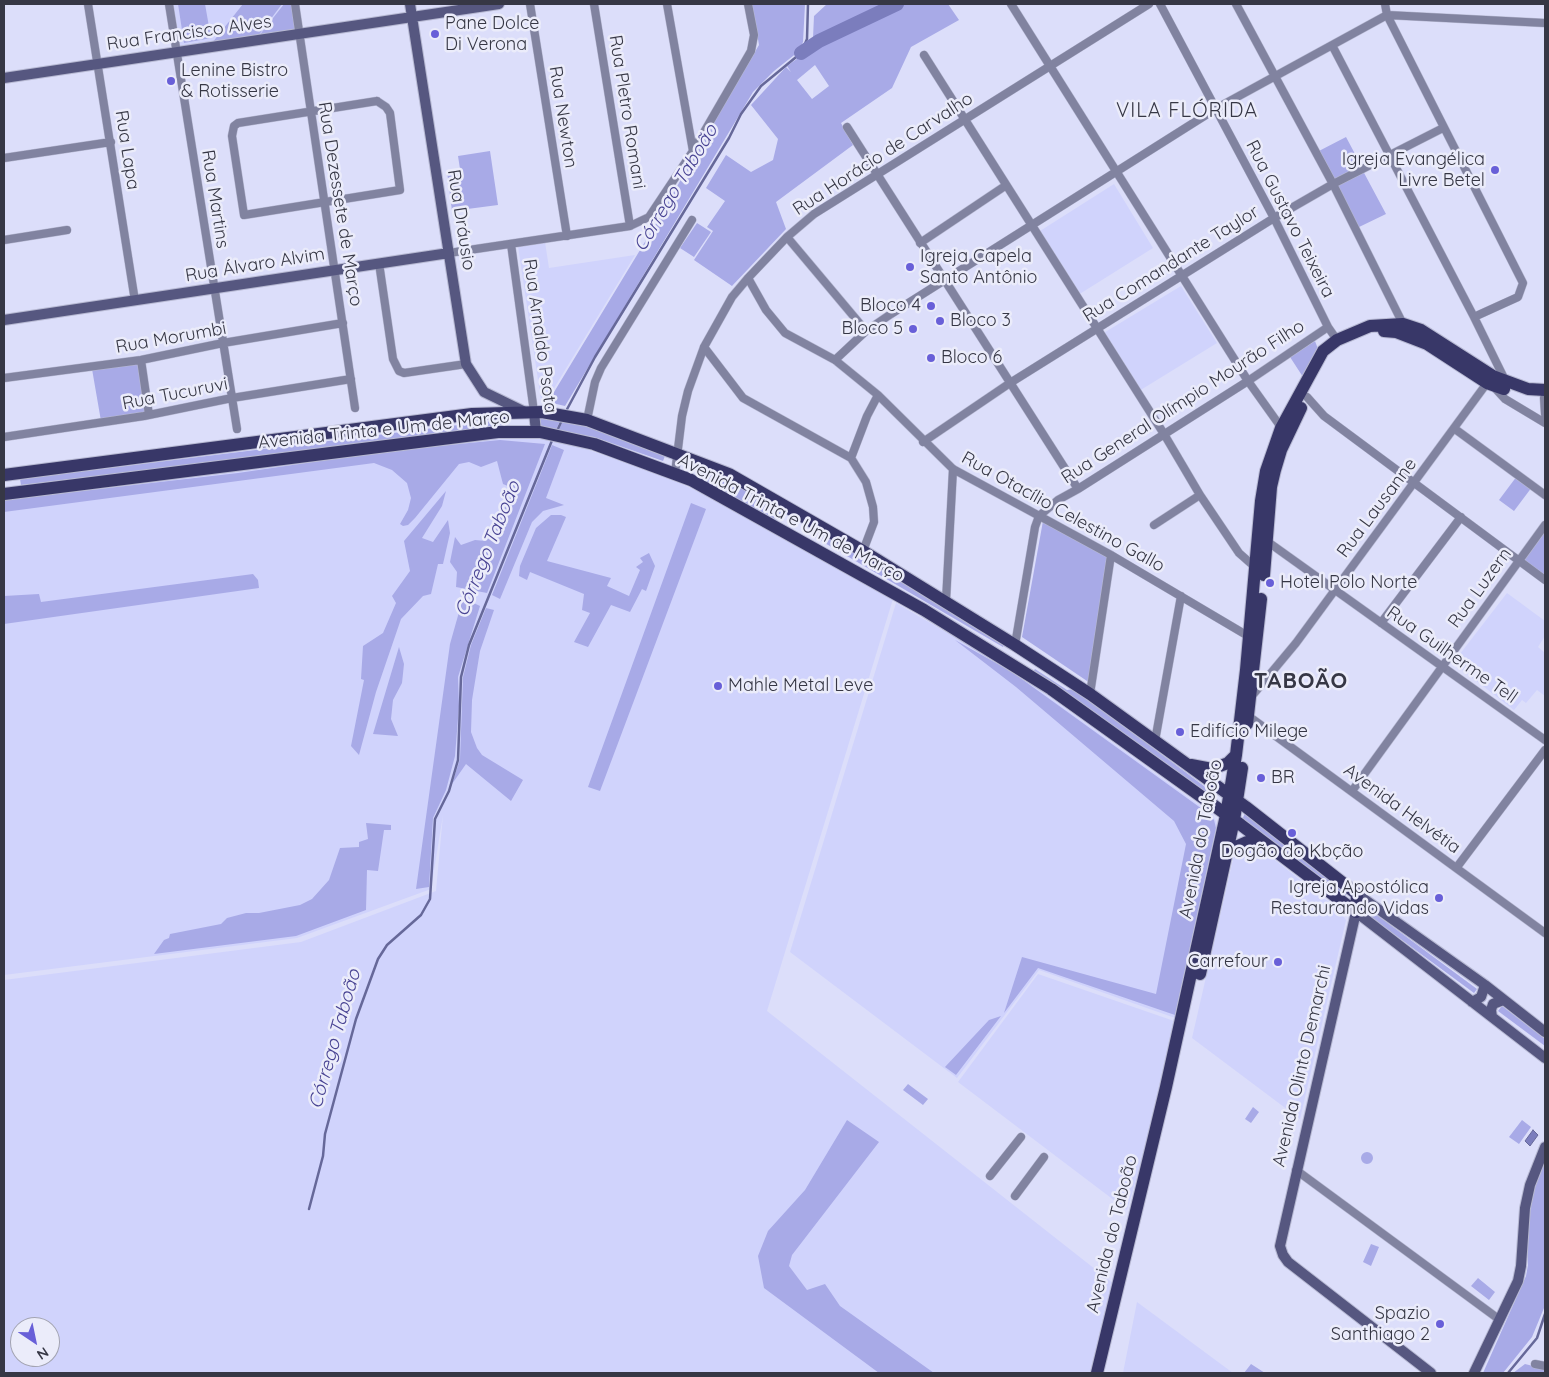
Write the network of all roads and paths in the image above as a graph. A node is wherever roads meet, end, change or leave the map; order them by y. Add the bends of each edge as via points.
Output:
1 (88, 4) edge
2 (170, 4) edge
3 (295, 4) edge
4 (410, 4) edge
5 (498, 4) edge
6 (530, 4) edge
7 (594, 4) edge
8 (668, 4) edge
9 (748, 4) edge
10 (1148, 4) edge
11 (1160, 4) edge
12 (1236, 4) edge
13 (1385, 4) edge
14 (1014, 5) edge
15 (1387, 15) junction
16 (412, 18) junction
17 (1545, 23) edge
18 (299, 33) junction
19 (1333, 47) junction
20 (177, 52) junction
21 (924, 55) dead end
22 (99, 63) junction
23 (1050, 65) junction
24 (4, 78) edge
25 (1275, 78) junction
26 (1217, 108) junction
27 (311, 112) junction
28 (963, 120) junction
29 (847, 127) dead end
30 (1443, 128) junction
31 (111, 142) junction
32 (693, 151) junction
33 (1390, 155) junction
34 (4, 158) edge
35 (1118, 172) junction
36 (876, 174) junction
37 (1333, 184) junction
38 (1005, 186) junction
39 (324, 204) junction
40 (1274, 218) junction
41 (692, 220) dead end
42 (1031, 225) junction
43 (630, 226) junction
44 (67, 230) dead end
45 (567, 236) junction
46 (787, 237) junction
47 (4, 240) edge
48 (920, 242) junction
49 (511, 244) junction
50 (449, 253) junction
51 (379, 263) junction
52 (334, 269) junction
53 (1182, 276) junction
54 (748, 278) junction
55 (944, 280) junction
56 (214, 288) junction
57 (134, 301) junction
58 (1474, 317) junction
59 (4, 320) edge
60 (343, 323) junction
61 (1403, 324) junction
62 (1328, 327) junction
63 (1095, 329) junction
64 (866, 331) junction
65 (1315, 336) junction
66 (1338, 340) junction
67 (223, 343) junction
68 (704, 347) junction
69 (1326, 350) junction
70 (141, 360) junction
71 (836, 360) junction
72 (466, 364) junction
73 (4, 378) edge
74 (351, 379) junction
75 (1506, 381) junction
76 (1248, 382) junction
77 (1010, 383) junction
78 (1490, 384) junction
79 (878, 395) junction
80 (1545, 396) edge
81 (1307, 397) junction
82 (232, 398) junction
83 (355, 408) dead end
84 (1300, 411) junction
85 (530, 412) junction
86 (1545, 414) edge
87 (149, 415) junction
88 (1324, 416) junction
89 (587, 420) junction
90 (1545, 423) edge
91 (237, 429) dead end
92 (1455, 429) junction
93 (1285, 432) junction
94 (542, 433) junction
95 (1164, 434) junction
96 (4, 437) edge
97 (924, 442) junction
98 (677, 453) junction
99 (851, 458) junction
100 (953, 469) junction
101 (675, 473) junction
102 (4, 475) edge
103 (1413, 482) junction
104 (1078, 489) junction
105 (4, 491) edge
106 (1200, 495) junction
107 (1545, 495) edge
108 (1039, 516) junction
109 (1460, 517) junction
110 (1154, 525) dead end
111 (1545, 525) edge
112 (1268, 542) junction
113 (863, 551) junction
114 (1111, 555) junction
115 (1519, 560) junction
116 (1256, 568) junction
117 (1545, 580) edge
118 (1334, 590) junction
119 (1181, 596) junction
120 (946, 601) junction
121 (1381, 623) junction
122 (963, 634) junction
123 (1248, 636) junction
124 (1015, 644) junction
125 (1442, 667) junction
126 (1029, 676) junction
127 (1078, 686) junction
128 (1090, 694) junction
129 (1252, 697) junction
130 (1244, 715) junction
131 (1545, 740) edge
132 (1155, 741) junction
133 (1545, 750) edge
134 (1236, 755) junction
135 (1184, 763) junction
136 (1352, 791) junction
137 (1233, 799) junction
138 (1230, 818) junction
139 (1269, 846) junction
140 (1227, 851) junction
141 (1457, 867) junction
142 (1357, 894) junction
143 (1356, 912) junction
144 (1545, 933) edge
145 (1485, 985) junction
146 (1503, 1000) junction
147 (1472, 1002) junction
148 (1492, 1017) junction
149 (1545, 1032) edge
150 (1545, 1058) edge
151 (1020, 1138) dead end
152 (1545, 1147) edge
153 (1044, 1157) dead end
154 (1296, 1170) junction
155 (990, 1176) dead end
156 (1015, 1196) dead end
157 (1500, 1320) junction
158 (1535, 1364) dead end
159 (1545, 1364) edge
160 (1097, 1373) edge
161 (1104, 1373) edge
162 (1431, 1373) edge
163 (1474, 1373) edge

1 - 22 street, Rua Lapa
2 - 20 street, Rua Martins
3 - 18 street, Rua Dezessete de Março
4 - 16 street, Rua Dráusio
5 - 16 street, Rua Francisco Alves
6 - 45 street, Rua Newton
7 - 43 street, Rua Pletro Romani
8 - 32 street
9 - 32 street via 754,35 751,51
10 - 23 street, Rua Horácio de Carvalho
11 - 26 street, Rua Gustavo Teixeira
12 - 25 street
13 - 15 street
14 - 23 street
15 - 17 street
15 - 19 street
15 - 30 street
16 - 18 street, Rua Francisco Alves
16 - 50 street, Rua Dráusio
18 - 20 street, Rua Francisco Alves
18 - 27 street, Rua Dezessete de Março
19 - 25 street
19 - 33 street
20 - 22 street, Rua Francisco Alves
20 - 56 street, Rua Martins
21 - 28 street
22 - 24 street, Rua Francisco Alves
22 - 31 street, Rua Lapa
23 - 28 street, Rua Horácio de Carvalho
23 - 35 street
25 - 26 street
25 - 37 street
26 - 35 street
26 - 40 street, Rua Gustavo Teixeira
27 - 39 street, Rua Dezessete de Março
27 - 39 street via 377,101 390,113 400,190
27 - 39 street via 238,123 232,136 244,215
28 - 36 street, Rua Horácio de Carvalho
28 - 38 street
29 - 36 street
30 - 33 street, Rua Comandante Taylor
30 - 58 street via 1524,287 1518,296
31 - 34 street
31 - 57 street, Rua Lapa
32 - 43 street via 655,209 641,222
33 - 37 street, Rua Comandante Taylor
33 - 58 street
35 - 42 street
35 - 53 street
36 - 46 street, Rua Horácio de Carvalho via 806,220
36 - 48 street
37 - 40 street, Rua Comandante Taylor
37 - 61 street
38 - 42 street
38 - 48 street
39 - 52 street, Rua Dezessete de Março
40 - 53 street, Rua Comandante Taylor
40 - 62 street, Rua Gustavo Teixeira
41 - 89 street via 601,368
42 - 55 street
42 - 63 street
43 - 45 street, Rua Álvaro Alvim
44 - 47 street
45 - 49 street, Rua Álvaro Alvim
46 - 54 street, Rua Horácio de Carvalho
46 - 64 street
48 - 55 street
49 - 50 street, Rua Álvaro Alvim
49 - 85 street, Rua Arnaldo Psota
50 - 51 street, Rua Álvaro Alvim
50 - 72 street, Rua Dráusio
51 - 52 street, Rua Álvaro Alvim
51 - 72 street via 393,360 399,371 404,373
52 - 56 street, Rua Álvaro Alvim
52 - 60 street, Rua Dezessete de Março
53 - 63 street, Rua Comandante Taylor
53 - 76 street
54 - 68 street, Rua Horácio de Carvalho via 728,304
54 - 71 street, Rua Otacílio Celestino Gallo via 766,310 785,333
55 - 64 street
55 - 77 street
56 - 57 street, Rua Álvaro Alvim
56 - 67 street, Rua Martins
57 - 59 street, Rua Álvaro Alvim
58 - 75 street
60 - 67 street, Rua Morumbi
60 - 74 street, Rua Dezessete de Março
61 - 66 main road, Avenida do Taboão via 1370,326
61 - 75 main road, Avenida do Taboão via 1421,330 1469,362
62 - 65 street, Rua General Olímpio Mourão Filho
62 - 66 street, Rua Gustavo Teixeira
63 - 77 street, Rua Comandante Taylor
63 - 95 street
64 - 71 street
65 - 69 street
65 - 76 street, Rua General Olímpio Mourão Filho
66 - 69 main road, Avenida do Taboão
67 - 70 street, Rua Morumbi
67 - 82 street, Rua Martins
68 - 98 street, Rua Horácio de Carvalho via 688,391
68 - 99 street via 743,398
69 - 93 main road, Avenida do Taboão
70 - 73 street, Rua Morumbi
70 - 87 street
71 - 79 street, Rua Otacílio Celestino Gallo
72 - 85 street, Rua Dráusio via 484,392
74 - 82 street, Rua Tucuruvi
74 - 83 street, Rua Dezessete de Março
75 - 80 main road, Avenida do Taboão
76 - 93 street
76 - 95 street, Rua General Olímpio Mourão Filho
77 - 97 street, Rua Comandante Taylor
77 - 104 street
78 - 80 main road, Avenida do Taboão via 1519,394
78 - 81 main road, Avenida do Taboão via 1427,344 1396,332 1381,331 1364,335 1336,351 1326,362
78 - 90 street via 1505,399
78 - 92 street, Rua Lausanne
79 - 97 street, Rua Otacílio Celestino Gallo
79 - 99 street
80 - 86 street
81 - 84 main road, Avenida do Taboão
81 - 88 street
82 - 87 street, Rua Tucuruvi
82 - 91 street, Rua Martins
84 - 88 street
84 - 93 main road, Avenida do Taboão
85 - 89 main road, Avenida Trinta e Um de Março
85 - 94 street, Rua Arnaldo Psota
85 - 102 main road, Avenida Trinta e Um de Março via 472,414
87 - 96 street, Rua Tucuruvi
88 - 103 street
89 - 98 main road, Avenida Trinta e Um de Março
92 - 103 street, Rua Lausanne
92 - 107 street
93 - 112 main road, Avenida do Taboão via 1271,488
93 - 116 main road, Avenida do Taboão via 1266,471
94 - 101 main road, Avenida Trinta e Um de Março via 594,444
94 - 105 main road, Avenida Trinta e Um de Março via 498,432 429,439
95 - 104 street, Rua General Olímpio Mourão Filho
95 - 106 street
97 - 100 street, Rua Otacílio Celestino Gallo
98 - 101 street, Rua Horácio de Carvalho
98 - 113 main road, Avenida Trinta e Um de Março via 729,474
99 - 113 street via 866,482 873,507 874,522
100 - 108 street, Rua Otacílio Celestino Gallo
100 - 120 street
101 - 122 main road, Avenida Trinta e Um de Março via 793,536
103 - 109 street
103 - 118 street, Rua Lausanne
104 - 108 street, Rua General Olímpio Mourão Filho
106 - 110 street
106 - 116 street via 1239,553
108 - 114 street, Rua Otacílio Celestino Gallo
108 - 124 street
109 - 115 street
109 - 121 street
111 - 115 street, Rua Luzern
112 - 118 street, Rua Guilherme Tell
112 - 129 main road, Avenida do Taboão
113 - 120 main road, Avenida Trinta e Um de Março
114 - 119 street, Rua Otacílio Celestino Gallo
114 - 128 street
115 - 117 street
115 - 125 street, Rua Luzern
116 - 123 main road, Avenida do Taboão
118 - 121 street, Rua Guilherme Tell
118 - 129 street, Rua Lausanne
119 - 123 street, Rua Otacílio Celestino Gallo
119 - 132 street
120 - 124 main road, Avenida Trinta e Um de Março
121 - 125 street, Rua Guilherme Tell
122 - 124 main road via 976,637 1003,652
122 - 126 main road, Avenida Trinta e Um de Março
123 - 130 main road, Avenida do Taboão
124 - 127 main road, Avenida Trinta e Um de Março
125 - 131 street, Rua Guilherme Tell
125 - 136 street, Rua Luzern
126 - 127 main road via 1033,668 1038,667
126 - 138 main road, Avenida Trinta e Um de Março
127 - 128 main road, Avenida Trinta e Um de Março
128 - 132 main road, Avenida Trinta e Um de Março
129 - 130 main road, Avenida do Taboão
130 - 134 main road, Avenida do Taboão
130 - 136 street, Avenida Helvétia
130 - 137 main road, Avenida do Taboão
132 - 135 main road, Avenida Trinta e Um de Março
133 - 141 street
134 - 135 main road via 1228,763 1212,769
134 - 137 main road, Avenida do Taboão
135 - 137 main road, Avenida Trinta e Um de Março
136 - 141 street, Avenida Helvétia
137 - 138 main road, Avenida do Taboão
137 - 142 main road, Avenida Trinta e Um de Março
138 - 139 main road, Avenida Trinta e Um de Março
138 - 140 main road, Avenida do Taboão
138 - 160 main road, Avenida do Taboão
139 - 140 main road via 1247,842
139 - 143 main road, Avenida Trinta e Um de Março
140 - 161 main road, Avenida do Taboão
141 - 144 street, Avenida Helvétia
142 - 143 main road, Avenida Olinto Demarchi
142 - 145 street
143 - 147 street
143 - 154 street, Avenida Olinto Demarchi
145 - 146 street
145 - 147 street via 1482,997
146 - 148 street via 1494,1004
146 - 149 street
147 - 148 street
148 - 150 street
151 - 155 street
152 - 157 street via 1525,1208 1518,1281
153 - 156 street
154 - 157 street
154 - 162 street, Avenida Olinto Demarchi via 1280,1246 1288,1262
157 - 163 street
158 - 159 street

